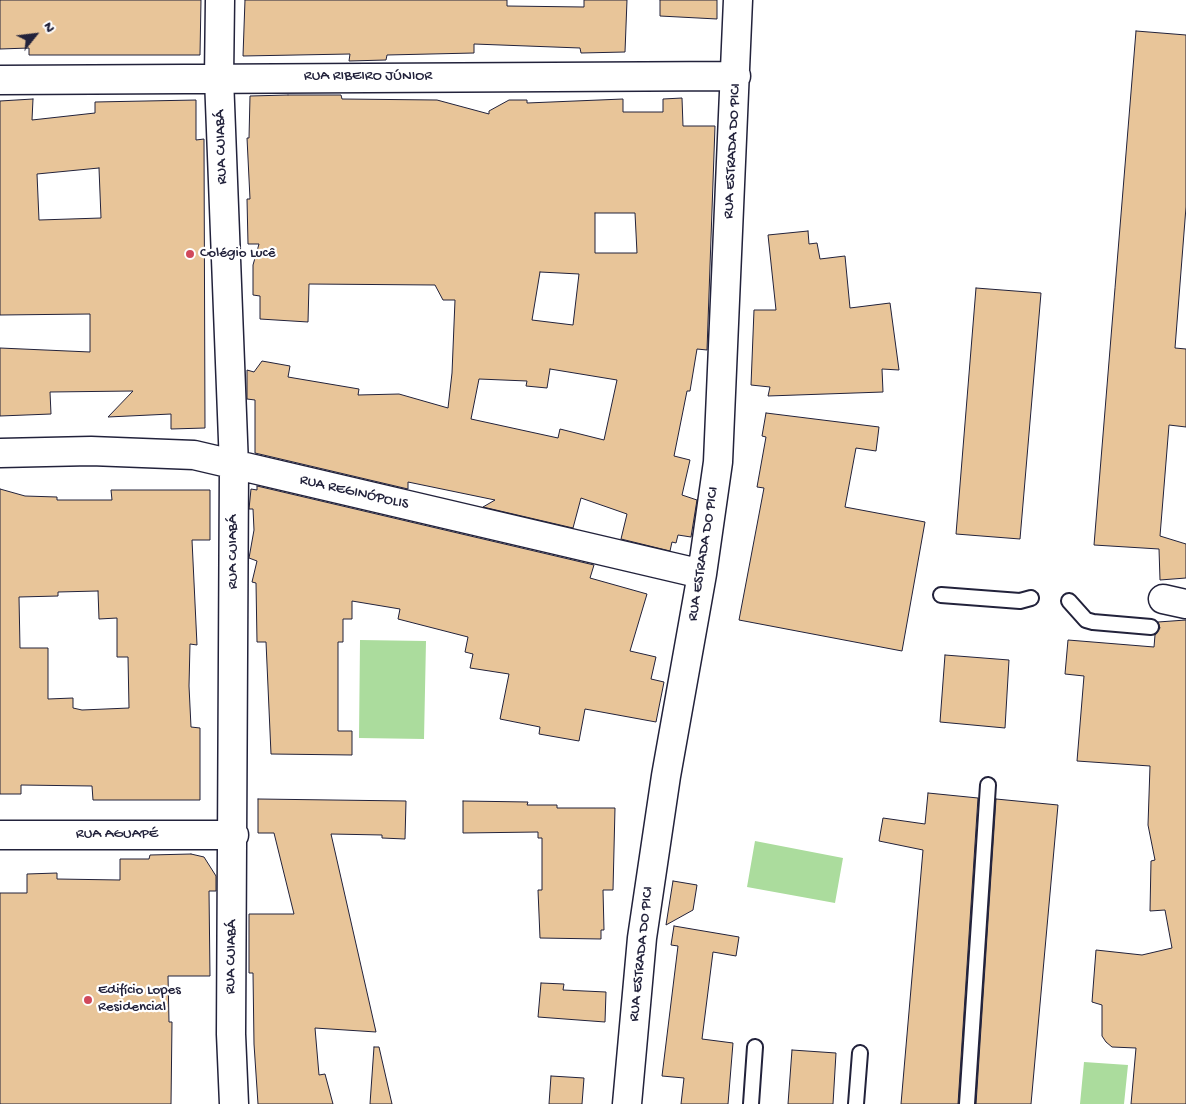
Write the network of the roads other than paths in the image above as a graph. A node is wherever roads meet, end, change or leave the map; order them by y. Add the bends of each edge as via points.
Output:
1 (220, 0) edge
2 (738, 0) edge
3 (736, 76) junction
4 (219, 78) junction
5 (0, 80) edge
6 (0, 453) edge
7 (234, 466) junction
8 (702, 574) junction
9 (941, 595) dead end
10 (1031, 598) dead end
11 (1069, 600) dead end
12 (1151, 626) dead end
13 (988, 785) dead end
14 (0, 835) edge
15 (234, 835) junction
16 (755, 1047) dead end
17 (860, 1053) dead end
18 (234, 1104) edge
19 (627, 1104) edge
20 (751, 1104) edge
21 (856, 1104) edge
22 (967, 1104) edge

1 - 4 street, RUA CUIABÁ
2 - 3 street, RUA ESTRADA DO PICI
3 - 4 street, RUA RIBEIRO JÚNIOR
3 - 8 street, RUA ESTRADA DO PICI via 718,462
4 - 5 street, RUA RIBEIRO JÚNIOR
4 - 7 street, RUA CUIABÁ
6 - 7 street, RUA REGINÓPOLIS via 91,451 194,455
7 - 8 street, RUA REGINÓPOLIS
7 - 15 street, RUA CUIABÁ
8 - 19 street, RUA ESTRADA DO PICI via 666,776 642,938
9 - 10 lane via 1020,601
11 - 12 lane via 1086,620
13 - 22 lane
14 - 15 street, RUA AGUAPÉ
15 - 18 street, RUA CUIABÁ via 231,1034
16 - 20 lane
17 - 21 lane

